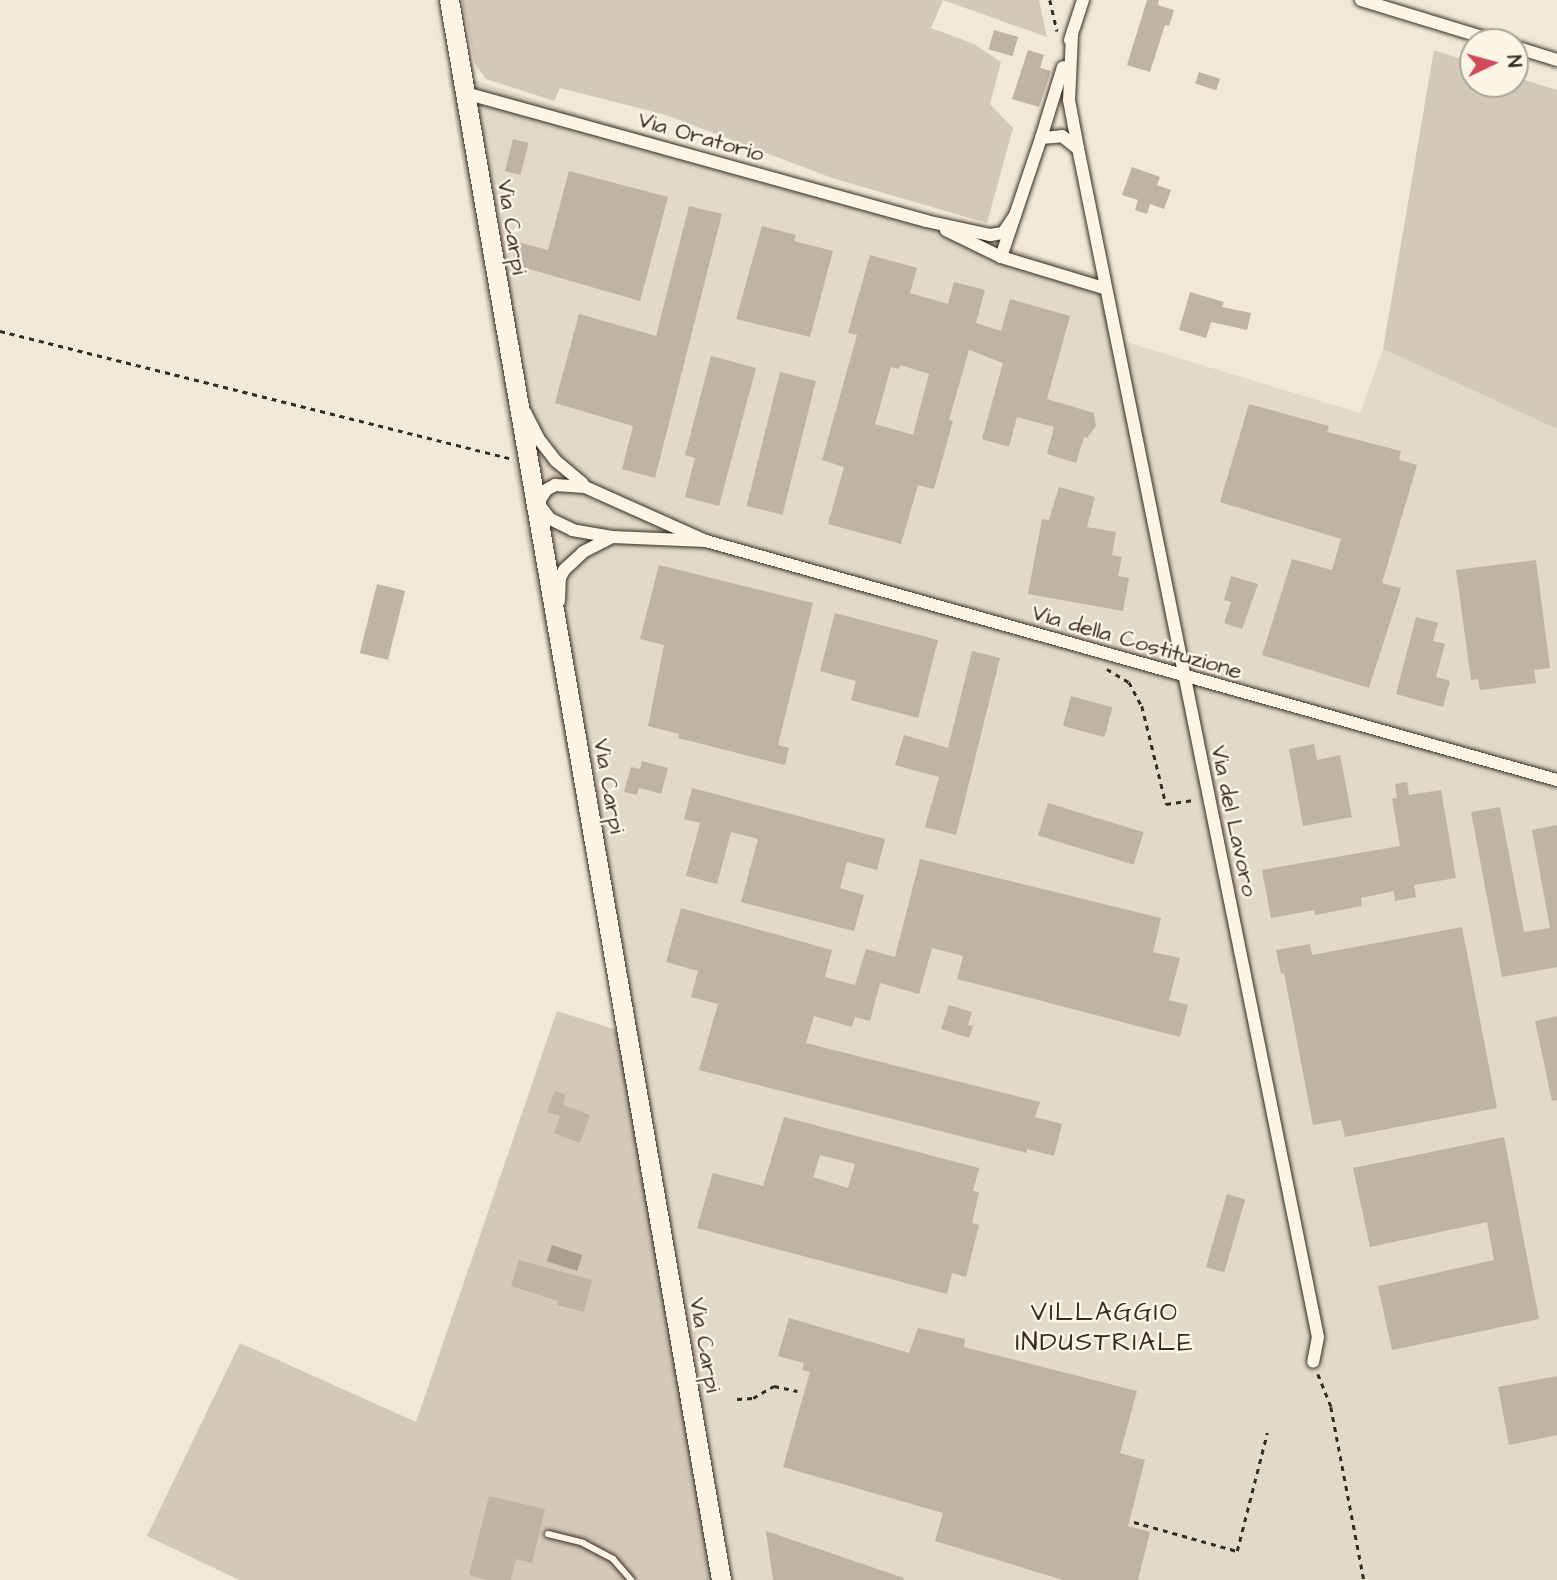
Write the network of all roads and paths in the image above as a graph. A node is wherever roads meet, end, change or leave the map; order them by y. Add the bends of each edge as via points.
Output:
1 (449, 0) edge
2 (1051, 0) edge
3 (1083, 0) edge
4 (1360, 0) edge
5 (1459, 30) edge
6 (1072, 35) junction
7 (1057, 43) dead end
8 (1529, 51) edge
9 (1557, 60) edge
10 (465, 93) junction
11 (1041, 138) junction
12 (1077, 148) junction
13 (1015, 215) junction
14 (926, 221) junction
15 (1001, 257) junction
16 (1104, 288) junction
17 (0, 331) edge
18 (520, 402) junction
19 (531, 464) junction
20 (586, 487) junction
21 (538, 503) junction
22 (612, 537) junction
23 (706, 541) junction
24 (558, 632) junction
25 (1107, 669) dead end
26 (1184, 677) junction
27 (1557, 780) edge
28 (1197, 799) dead end
29 (1312, 1362) joint
30 (797, 1391) dead end
31 (737, 1399) dead end
32 (1267, 1433) dead end
33 (1134, 1522) dead end
34 (548, 1534) dead end
35 (631, 1580) edge
36 (721, 1580) edge
37 (1364, 1580) edge

1 - 10 main road, Via Carpi
2 - 7 path
3 - 6 street
4 - 5 street
6 - 11 street
6 - 12 street via 1068,83
8 - 9 street
10 - 14 street, Via Oratorio
10 - 18 main road, Via Carpi
11 - 12 street via 1062,136
11 - 13 street
12 - 16 street
13 - 14 street, Via Oratorio via 1003,233 990,235
13 - 15 street
14 - 15 street, Via Oratorio
15 - 16 street, Via Oratorio
16 - 26 street, Via del Lavoro
17 - 19 path
18 - 19 main road, Via Carpi
18 - 20 street, Via della Costituzione via 538,438
19 - 21 main road, Via Carpi
20 - 21 street, Via della Costituzione via 555,485
20 - 23 street, Via della Costituzione
21 - 22 street, Via della Costituzione via 560,526
21 - 24 main road, Via Carpi
22 - 23 street, Via della Costituzione
22 - 24 street via 583,552 564,570
23 - 26 street, Via della Costituzione
24 - 36 main road, Via Carpi
25 - 28 path via 1129,682 1142,706 1166,804
26 - 27 street, Via della Costituzione
26 - 29 street, Via del Lavoro via 1318,1337
29 - 37 path via 1331,1407
30 - 31 path via 774,1386 753,1398
32 - 33 path via 1237,1551
34 - 35 lane via 583,1543 613,1559

